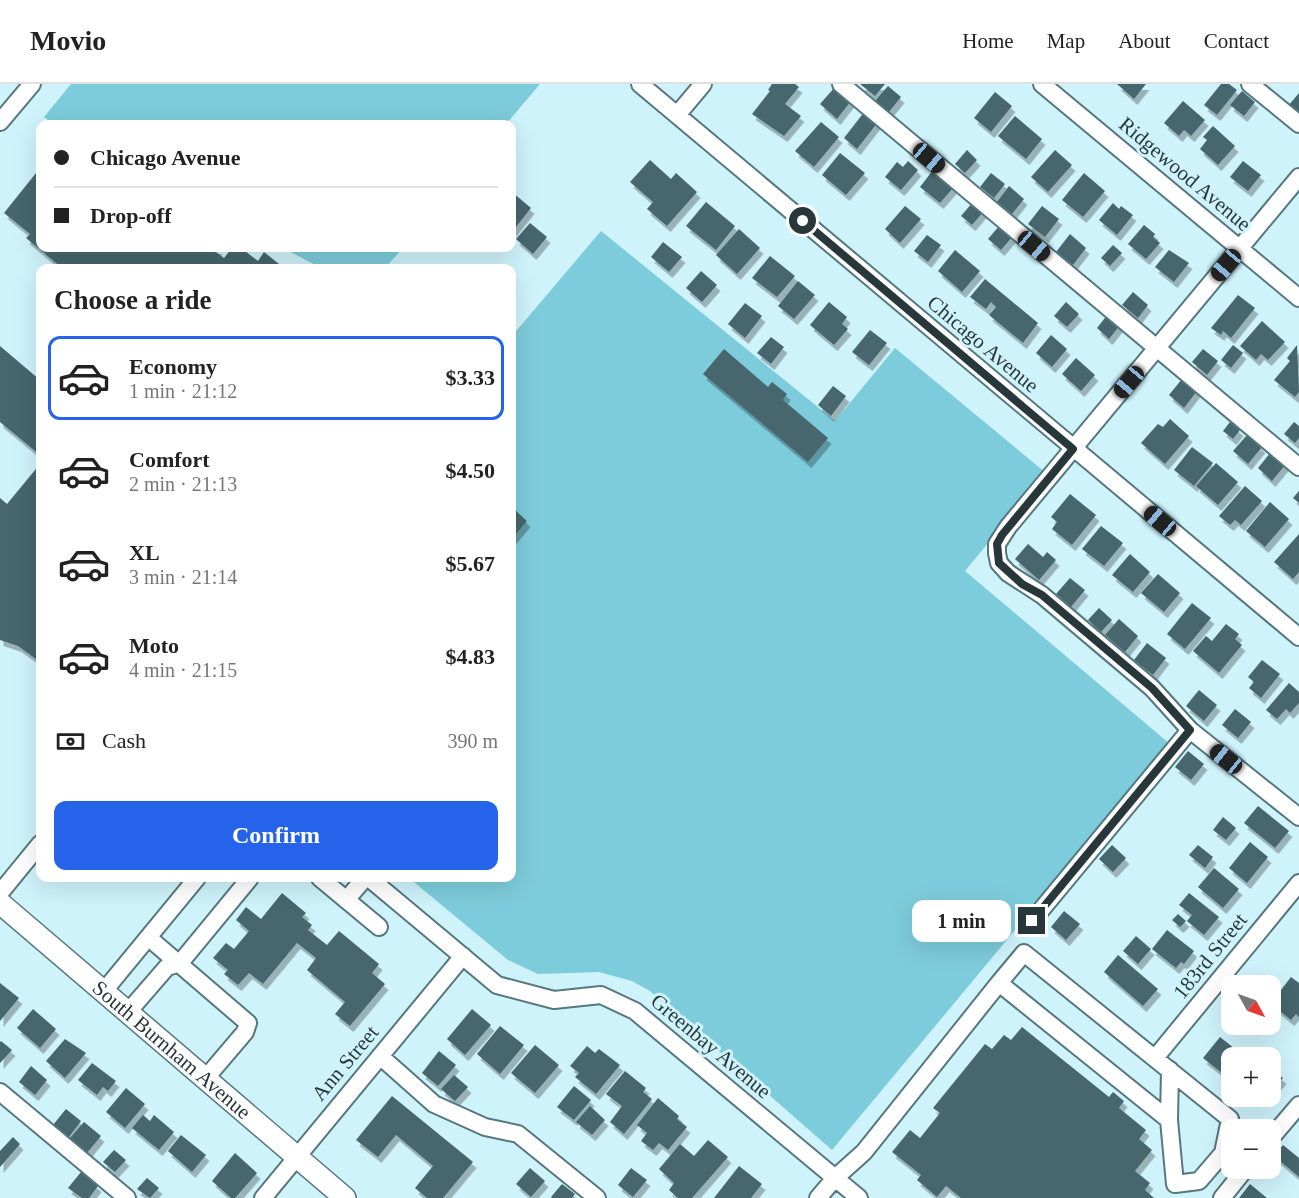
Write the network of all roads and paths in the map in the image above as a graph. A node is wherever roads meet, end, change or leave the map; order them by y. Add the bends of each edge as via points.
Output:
1 (32, 84) edge
2 (639, 84) edge
3 (703, 84) edge
4 (841, 84) edge
5 (1042, 84) edge
6 (1251, 84) edge
7 (677, 115) junction
8 (0, 122) edge
9 (1299, 124) edge
10 (1299, 177) edge
11 (1240, 249) junction
12 (1299, 298) edge
13 (1157, 348) junction
14 (1073, 449) junction
15 (1299, 466) edge
16 (1299, 636) edge
17 (1190, 730) junction
18 (1299, 818) edge
19 (36, 849) edge
20 (195, 882) edge
21 (247, 882) edge
22 (325, 882) edge
23 (361, 882) edge
24 (374, 882) edge
25 (1299, 883) edge
26 (0, 893) edge
27 (346, 900) junction
28 (0, 903) edge
29 (1032, 921) dead end
30 (379, 927) dead end
31 (149, 938) junction
32 (463, 956) junction
33 (180, 963) junction
34 (999, 983) junction
35 (104, 991) junction
36 (128, 1012) junction
37 (380, 1056) junction
38 (1155, 1058) junction
39 (1170, 1070) junction
40 (205, 1078) junction
41 (0, 1092) edge
42 (1299, 1105) edge
43 (1169, 1120) junction
44 (1281, 1126) edge
45 (296, 1157) junction
46 (835, 1178) junction
47 (1237, 1179) edge
48 (126, 1198) edge
49 (263, 1198) edge
50 (345, 1198) edge
51 (597, 1198) edge
52 (818, 1198) edge
53 (859, 1198) edge
54 (1222, 1198) edge

1 - 8 street
2 - 7 street, Chicago Avenue
3 - 7 street
4 - 13 street
5 - 11 street, Ridgewood Avenue
6 - 9 street
7 - 14 street, Chicago Avenue
10 - 11 street
11 - 12 street, Ridgewood Avenue
11 - 13 street
13 - 14 street
13 - 15 street
14 - 16 street, Chicago Avenue
14 - 17 street via 1002,535 997,544 999,563 1152,688
17 - 18 street
17 - 29 street
19 - 26 street
20 - 31 street
21 - 33 street
22 - 27 street
23 - 27 street
24 - 32 street, Greenbay Avenue
25 - 38 street, 183rd Street
27 - 30 street
28 - 35 main road, South Burnham Avenue
31 - 33 street
31 - 35 street
32 - 37 street, Ann Street
32 - 46 street, Greenbay Avenue via 497,985 554,1000 601,995 635,1011
33 - 36 street via 167,967
33 - 40 street via 248,1023
34 - 38 street via 1024,953
34 - 43 street
34 - 46 street via 864,1152
35 - 36 main road, South Burnham Avenue
36 - 40 main road, South Burnham Avenue
37 - 45 street, Ann Street
37 - 51 street via 434,1104 484,1127 518,1134
38 - 39 street
39 - 43 street
39 - 43 street via 1230,1119 1223,1153 1199,1181 1175,1184
40 - 45 main road, South Burnham Avenue
41 - 48 street
42 - 44 street
45 - 49 street, Ann Street
45 - 50 main road, South Burnham Avenue
46 - 52 street
46 - 53 street, Greenbay Avenue
47 - 54 street

